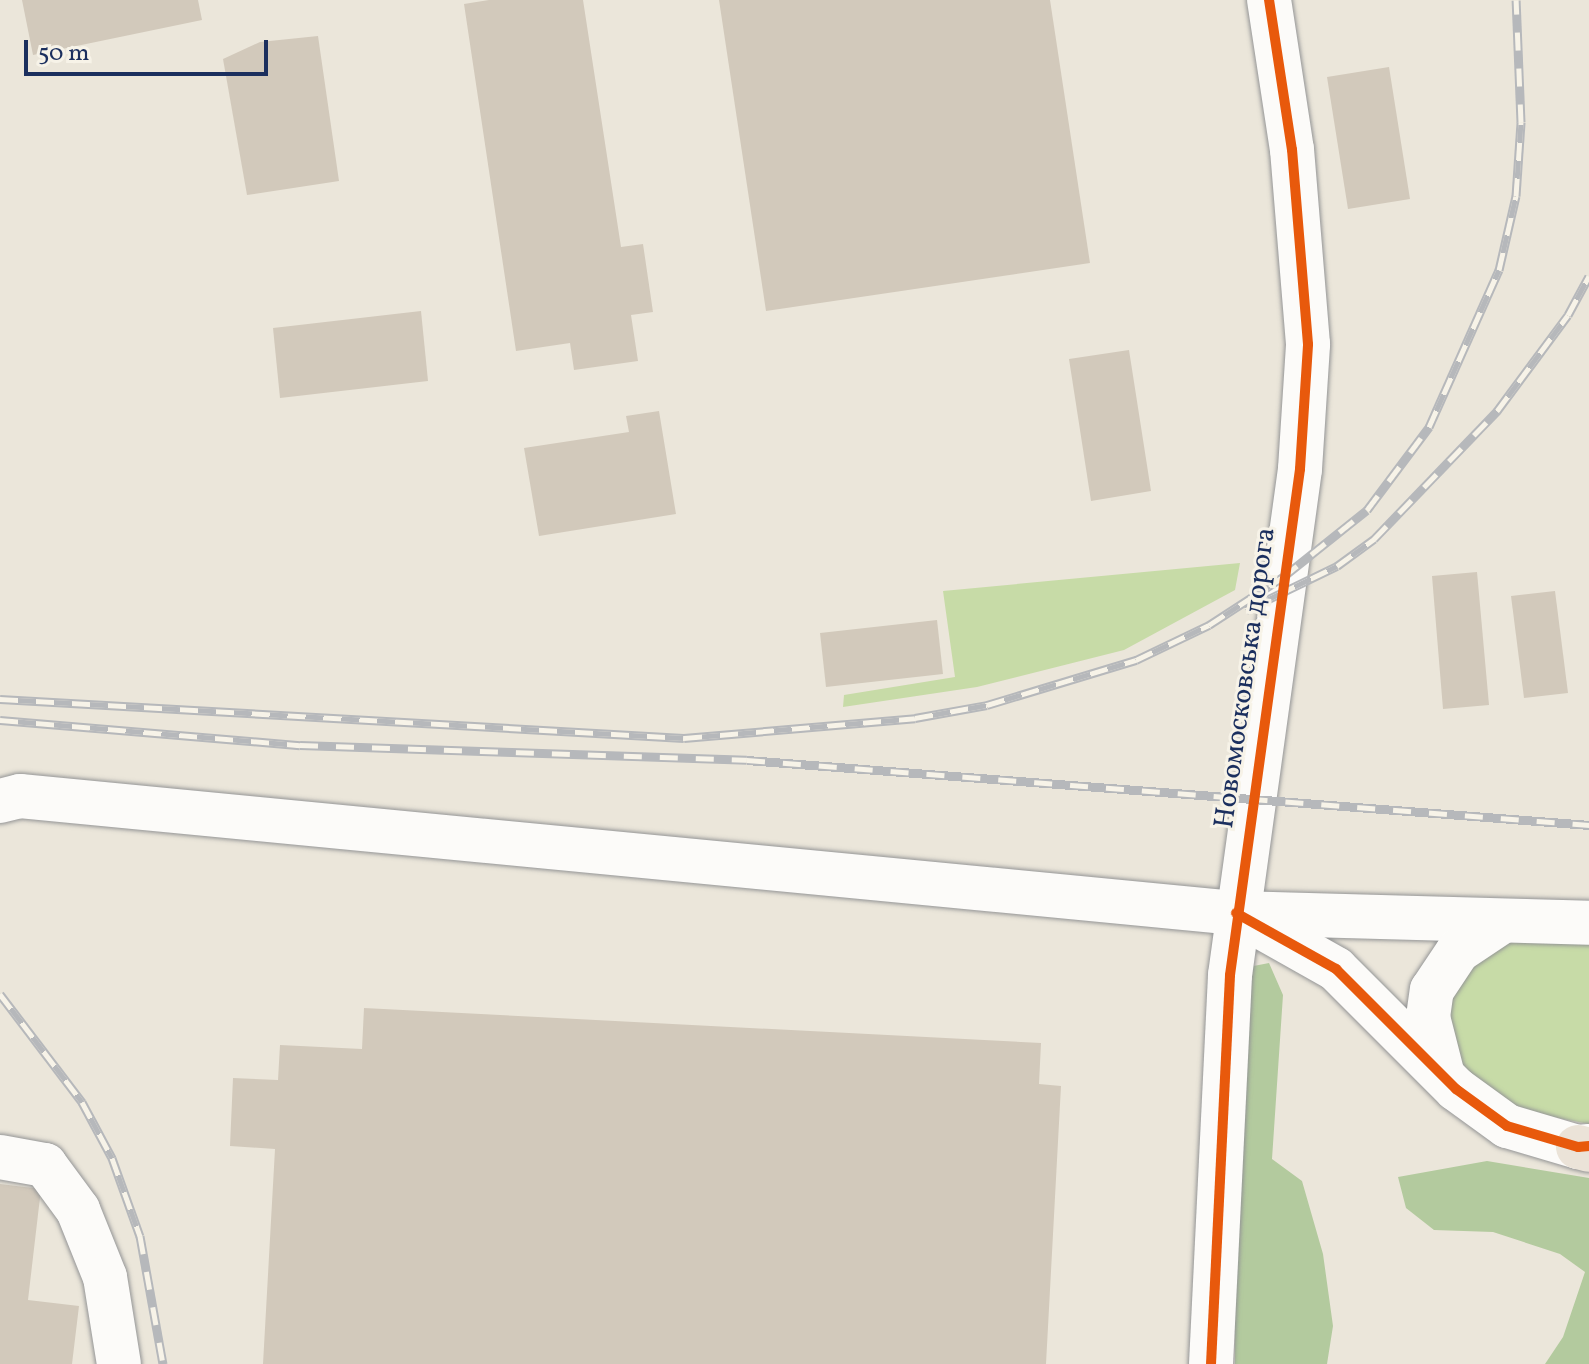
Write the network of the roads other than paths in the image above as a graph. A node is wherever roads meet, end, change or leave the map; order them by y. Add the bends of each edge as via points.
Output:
1 (1269, 0) edge
2 (0, 801) edge
3 (1236, 913) junction
4 (1503, 921) junction
5 (1589, 923) edge
6 (1443, 1075) junction
7 (1585, 1148) edge
8 (0, 1157) edge
9 (119, 1364) edge
10 (1211, 1364) edge

1 - 3 street, Новомосковська дорога via 1292,150 1308,344 1300,469
2 - 3 street via 36,798
3 - 4 street
3 - 6 street via 1336,969
3 - 10 street, Новомосковська дорога
4 - 5 street
4 - 6 street via 1458,951 1432,990 1428,1017
6 - 7 street via 1507,1126
8 - 9 street via 45,1165 78,1210 105,1277

